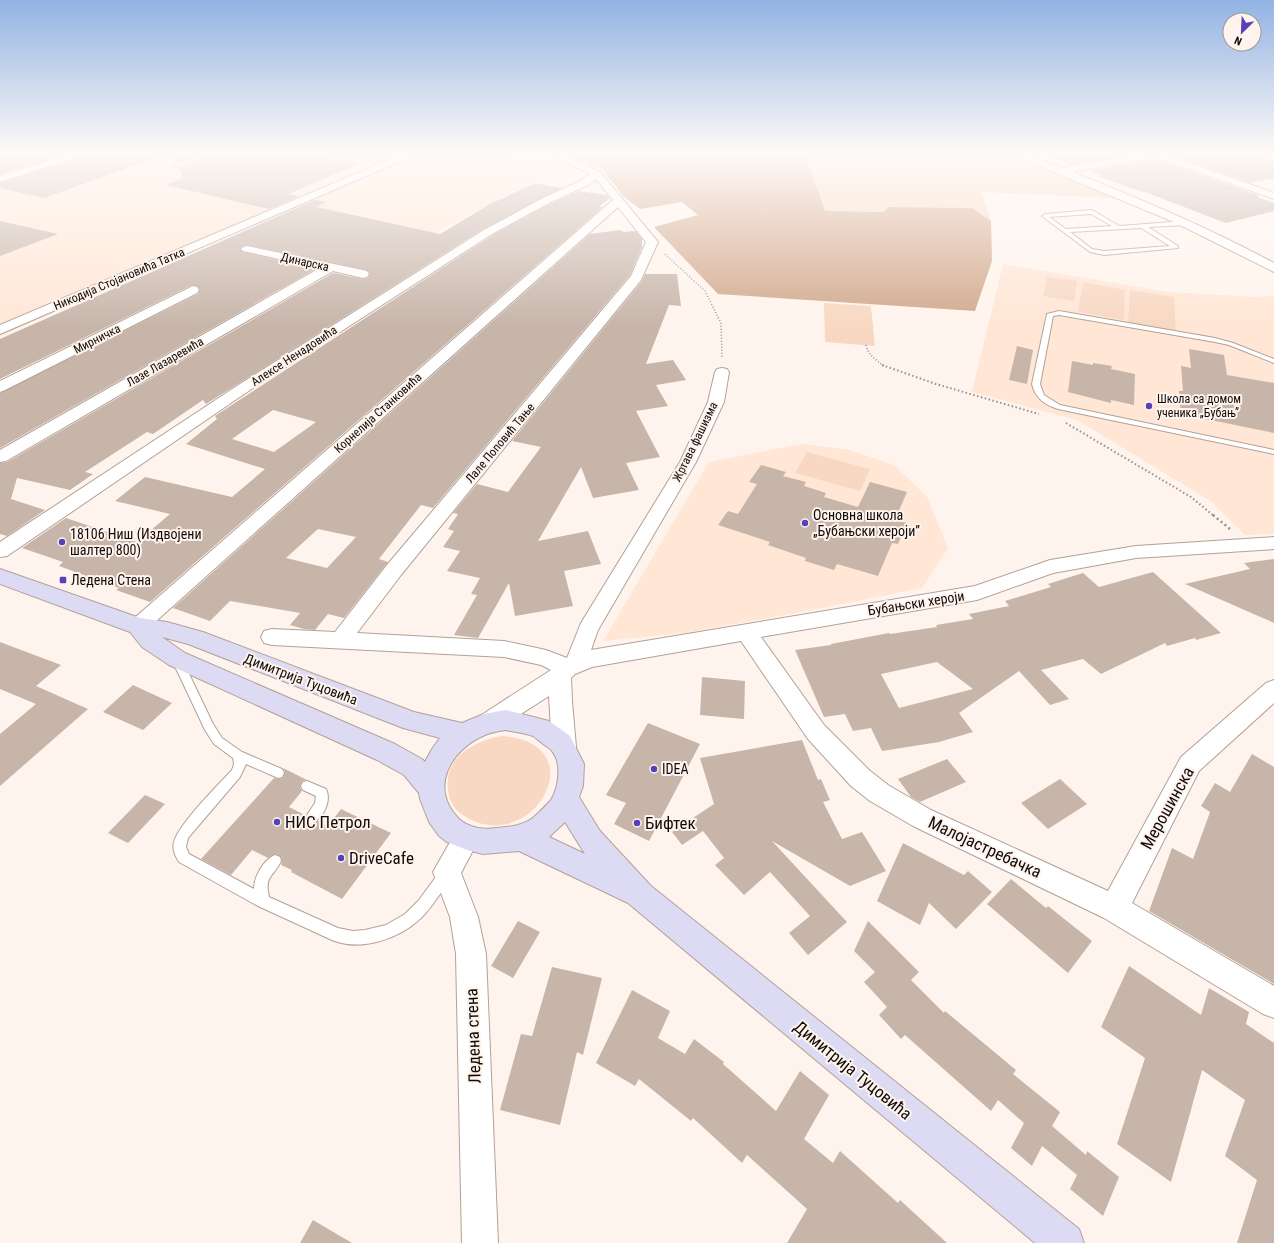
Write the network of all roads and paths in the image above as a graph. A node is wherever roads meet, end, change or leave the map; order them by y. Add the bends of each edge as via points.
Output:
1 (279, 210) edge
2 (529, 210) edge
3 (608, 210) edge
4 (625, 210) edge
5 (1155, 210) edge
6 (1111, 223) junction
7 (1186, 223) junction
8 (1059, 226) junction
9 (1142, 226) junction
10 (1119, 228) junction
11 (1066, 232) junction
12 (652, 242) junction
13 (247, 248) dead end
14 (331, 267) junction
15 (1274, 268) edge
16 (363, 274) dead end
17 (193, 290) dead end
18 (0, 330) edge
19 (866, 345) dead end
20 (1274, 360) edge
21 (722, 372) joint
22 (0, 387) edge
23 (1046, 416) dead end
24 (1060, 420) dead end
25 (1274, 452) edge
26 (0, 457) edge
27 (1274, 543) edge
28 (1249, 544) junction
29 (0, 551) edge
30 (0, 576) edge
31 (138, 626) junction
32 (746, 632) junction
33 (272, 637) dead end
34 (340, 641) junction
35 (177, 659) junction
36 (568, 669) junction
37 (1274, 689) edge
38 (488, 723) junction
39 (464, 734) junction
40 (564, 747) junction
41 (238, 755) junction
42 (278, 773) dead end
43 (307, 786) dead end
44 (430, 786) junction
45 (566, 800) junction
46 (311, 818) dead end
47 (467, 837) junction
48 (520, 838) junction
49 (275, 862) dead end
50 (447, 872) junction
51 (641, 896) junction
52 (263, 901) junction
53 (1114, 908) junction
54 (1274, 1003) edge
55 (480, 1243) edge
56 (1065, 1243) edge

1 - 18 street, Никодија Стојановића Татка
2 - 29 street, Алексе Ненадовића via 488,232 245,387
3 - 31 street, Корнелија Станковића
4 - 12 street
5 - 7 street
6 - 8 lane
6 - 8 lane via 1092,212 1045,216
6 - 10 lane
7 - 9 lane
7 - 15 street
8 - 11 lane
9 - 10 lane
9 - 11 lane via 1176,247 1096,252
10 - 11 lane
12 - 21 path via 705,291 721,323
12 - 34 street, Лале Поповић Тање via 637,278 394,570
13 - 14 street, Динарска
14 - 16 street, Динарска
14 - 26 street, Лазе Лазаревића
17 - 22 street, Мирничка
19 - 23 path via 872,357 884,366
20 - 25 lane via 1231,344 1059,313 1050,314 1036,384 1037,392 1045,401 1058,407
21 - 36 street, Жртава фашизма via 716,402 688,462 588,629
24 - 28 path via 1191,497
27 - 28 street, Бубањски хероји
28 - 32 street, Бубањски хероји via 1136,552 1050,567 977,593
30 - 31 main road, Димитрија Туцовића
31 - 35 main road, Димитрија Туцовића via 150,641
31 - 39 main road, Димитрија Туцовића via 196,638 412,721
32 - 36 street, Бубањски хероји via 588,659
32 - 53 street, Малојастребачка via 816,732 860,778 879,793 922,818
33 - 34 street, Димитрија Туцовића
34 - 36 street, Димитрија Туцовића via 504,649 546,658
35 - 41 lane via 209,727 218,741
35 - 44 main road, Димитрија Туцовића via 386,752 413,767
36 - 38 street, Бубањски хероји
36 - 40 street, Жртава фашизма via 560,700
37 - 53 street, Мерошинска via 1190,764
38 - 39 main road, Димитрија Туцовића
38 - 40 main road, Димитрија Туцовића via 506,720 529,723 554,735
39 - 44 main road, Димитрија Туцовића via 451,743 441,755
40 - 45 main road, Димитрија Туцовића via 570,759 572,772
41 - 42 lane
41 - 52 lane via 239,769 183,834 180,854
43 - 46 lane via 322,793 323,801
44 - 47 main road, Димитрија Туцовића via 432,800 439,815 450,828
45 - 48 main road, Димитрија Туцовића via 548,822
45 - 51 main road, Димитрија Туцовића via 590,840
47 - 48 main road, Димитрија Туцовића via 493,842
47 - 50 street
48 - 51 main road, Димитрија Туцовића
49 - 52 lane via 260,883
50 - 52 lane via 415,914 387,931 373,936 358,938 337,935
50 - 55 street, Ледена стена via 464,917 471,954
51 - 56 main road, Димитрија Туцовића
53 - 54 street, Малојастребачка

